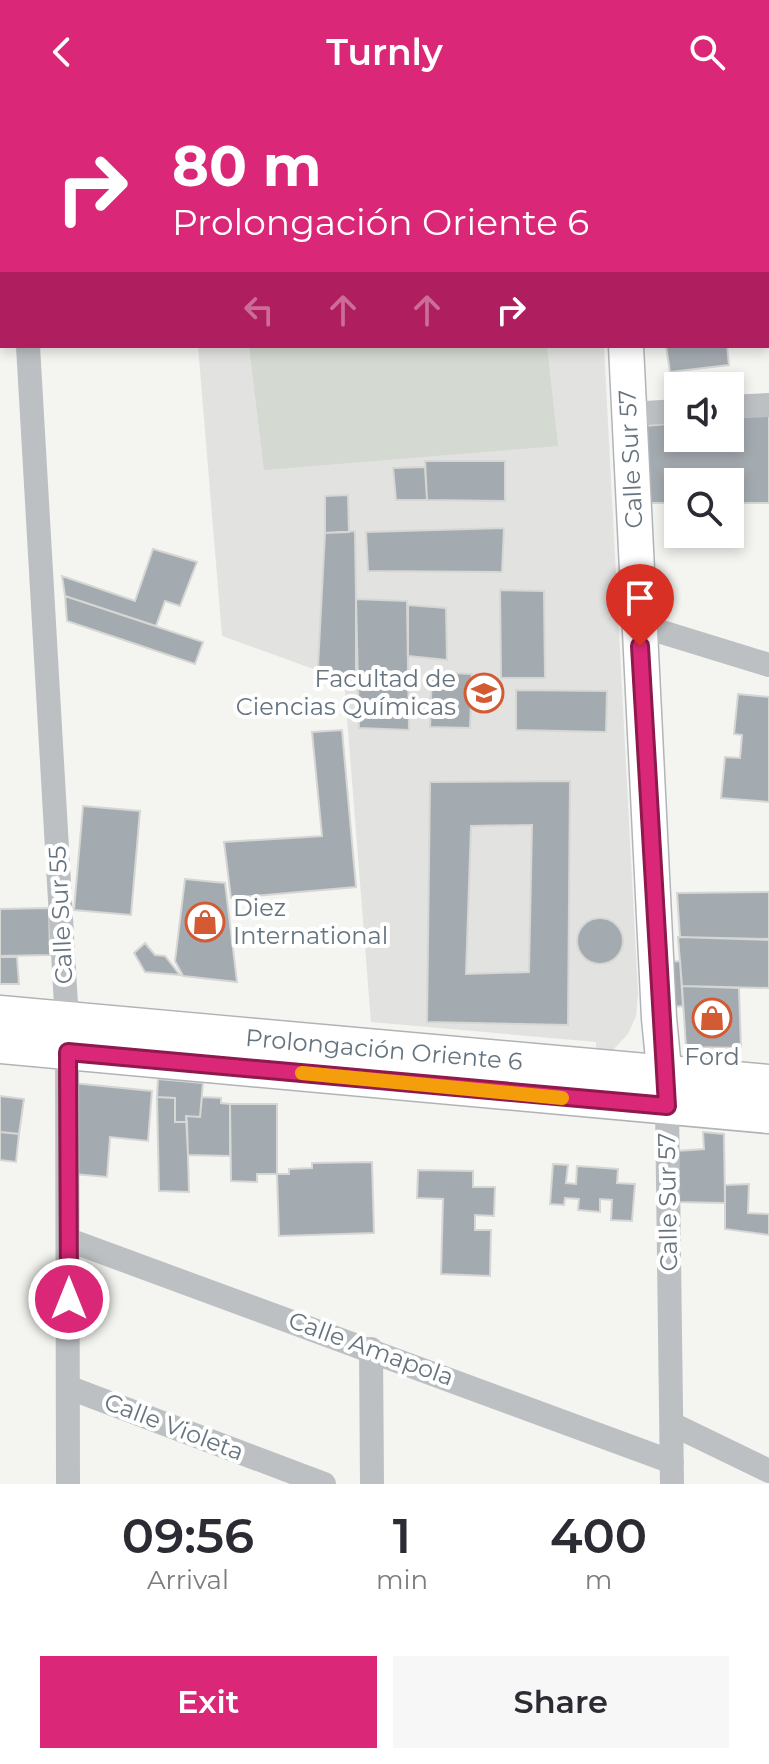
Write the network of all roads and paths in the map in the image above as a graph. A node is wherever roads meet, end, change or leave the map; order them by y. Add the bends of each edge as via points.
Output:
1 (28, 348) edge
2 (626, 348) edge
3 (769, 405) edge
4 (744, 406) edge
5 (664, 412) edge
6 (629, 414) junction
7 (639, 625) junction
8 (769, 665) edge
9 (0, 1015) edge
10 (68, 1037) junction
11 (0, 1044) edge
12 (769, 1084) edge
13 (666, 1091) junction
14 (769, 1114) edge
15 (69, 1240) junction
16 (371, 1349) junction
17 (70, 1388) junction
18 (672, 1424) junction
19 (769, 1471) edge
20 (672, 1473) edge
21 (68, 1484) edge
22 (324, 1484) edge
23 (372, 1484) edge

1 - 10 street, Calle Sur 55
2 - 6 main road, Calle Sur 57
3 - 4 street
5 - 6 street
6 - 7 main road, Calle Sur 57
7 - 8 street
7 - 13 main road, Calle Sur 57
9 - 10 main road, Prolongación Oriente 6
10 - 11 main road, Prolongación Oriente 6
10 - 13 main road, Prolongación Oriente 6
10 - 15 street, Calle Sur 55
12 - 13 main road, Prolongación Oriente 6
13 - 14 main road, Prolongación Oriente 6
13 - 18 street, Calle Sur 57
15 - 16 street, Calle Amapola
15 - 17 street, Calle Sur 55
16 - 20 street, Calle Amapola
16 - 23 street
17 - 21 street, Calle Sur 55
17 - 22 street, Calle Violeta
18 - 19 street
18 - 20 street, Calle Sur 57

